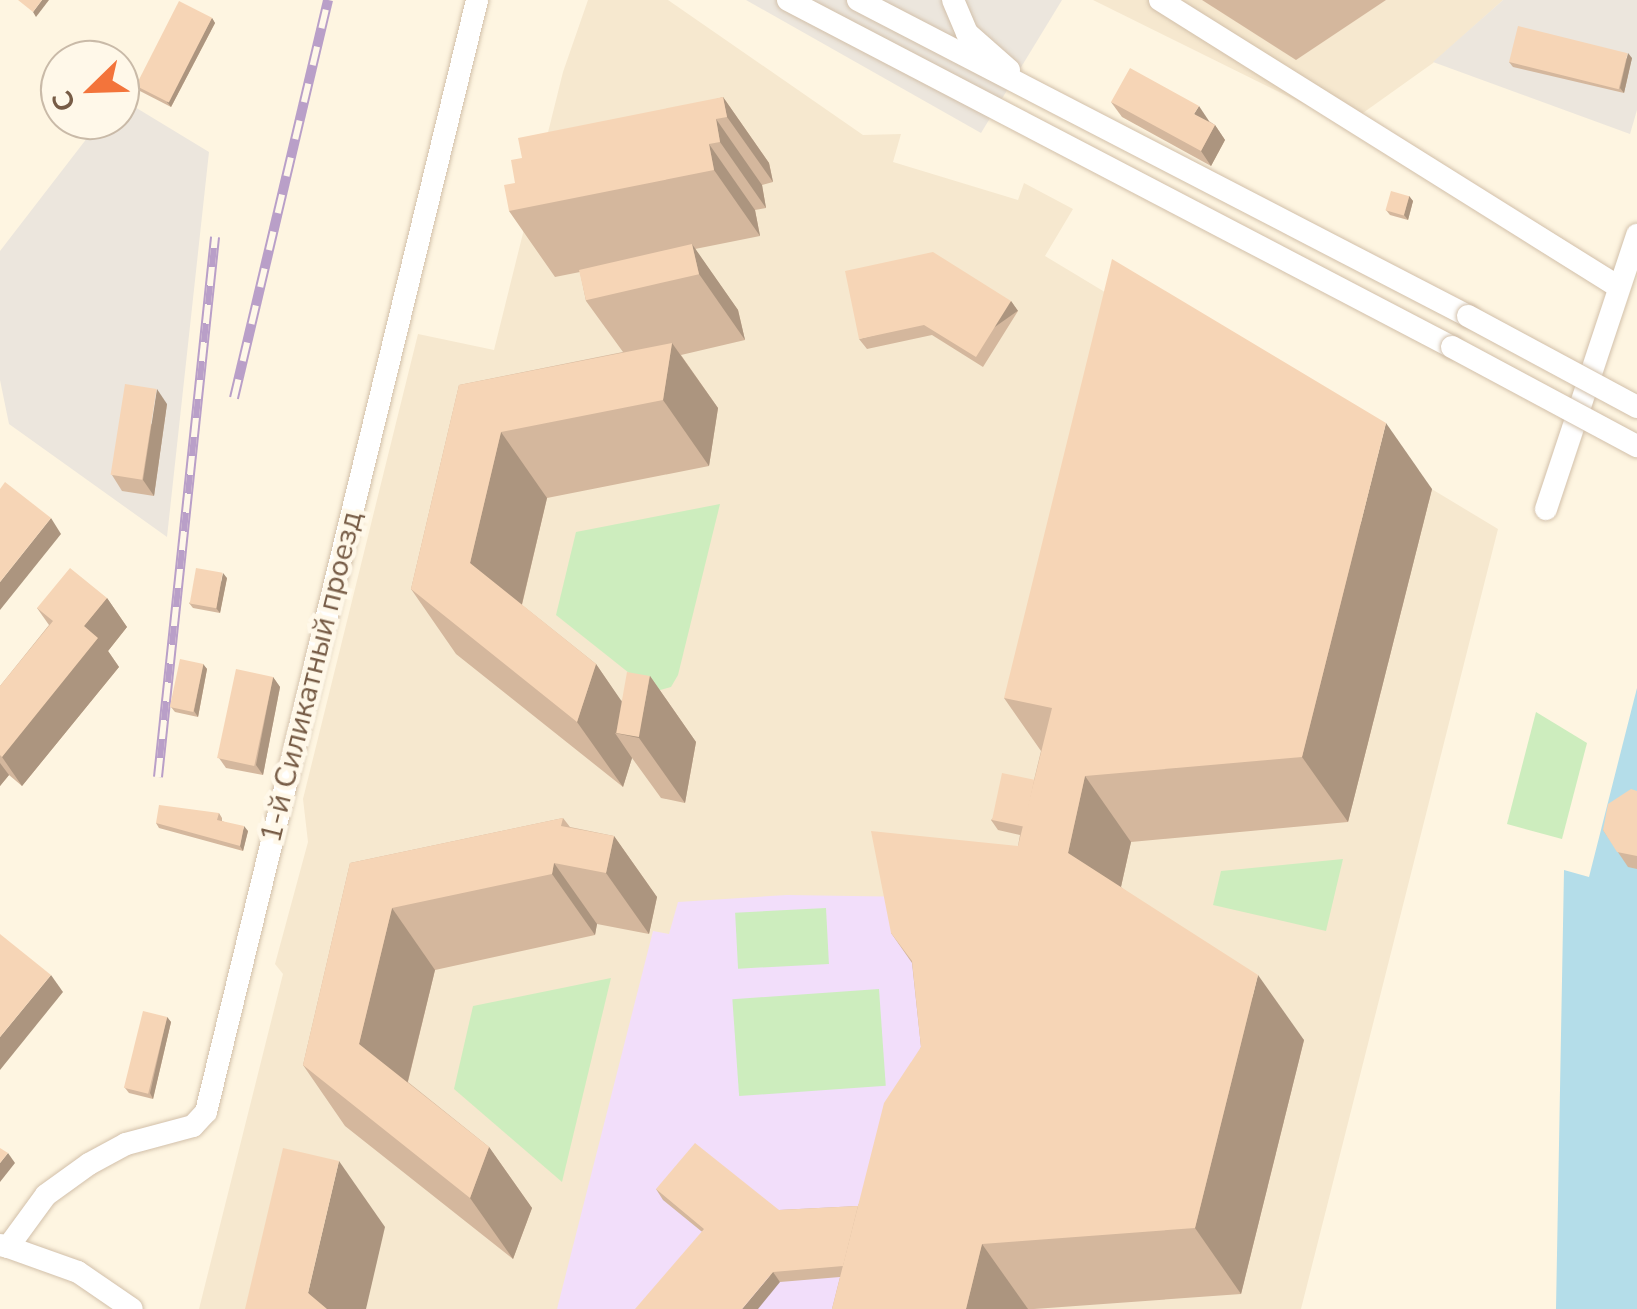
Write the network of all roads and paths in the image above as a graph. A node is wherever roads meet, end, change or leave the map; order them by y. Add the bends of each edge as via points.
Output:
1 (476, 0) edge
2 (788, 0) edge
3 (858, 0) edge
4 (954, 0) edge
5 (1160, 0) edge
6 (1065, 109) junction
7 (1637, 236) edge
8 (1617, 286) junction
9 (1637, 408) edge
10 (1637, 446) edge
11 (1546, 509) dead end
12 (4, 1246) edge
13 (132, 1309) edge

1 - 12 street, 1-й Силикатный проезд via 206,1112 193,1126 126,1144 74,1174 46,1195
2 - 10 street, bridge
3 - 6 street
4 - 6 street via 967,33
5 - 8 street
6 - 9 street, bridge
7 - 8 street
8 - 11 street
12 - 13 street, 1-й Силикатный проезд via 78,1272

